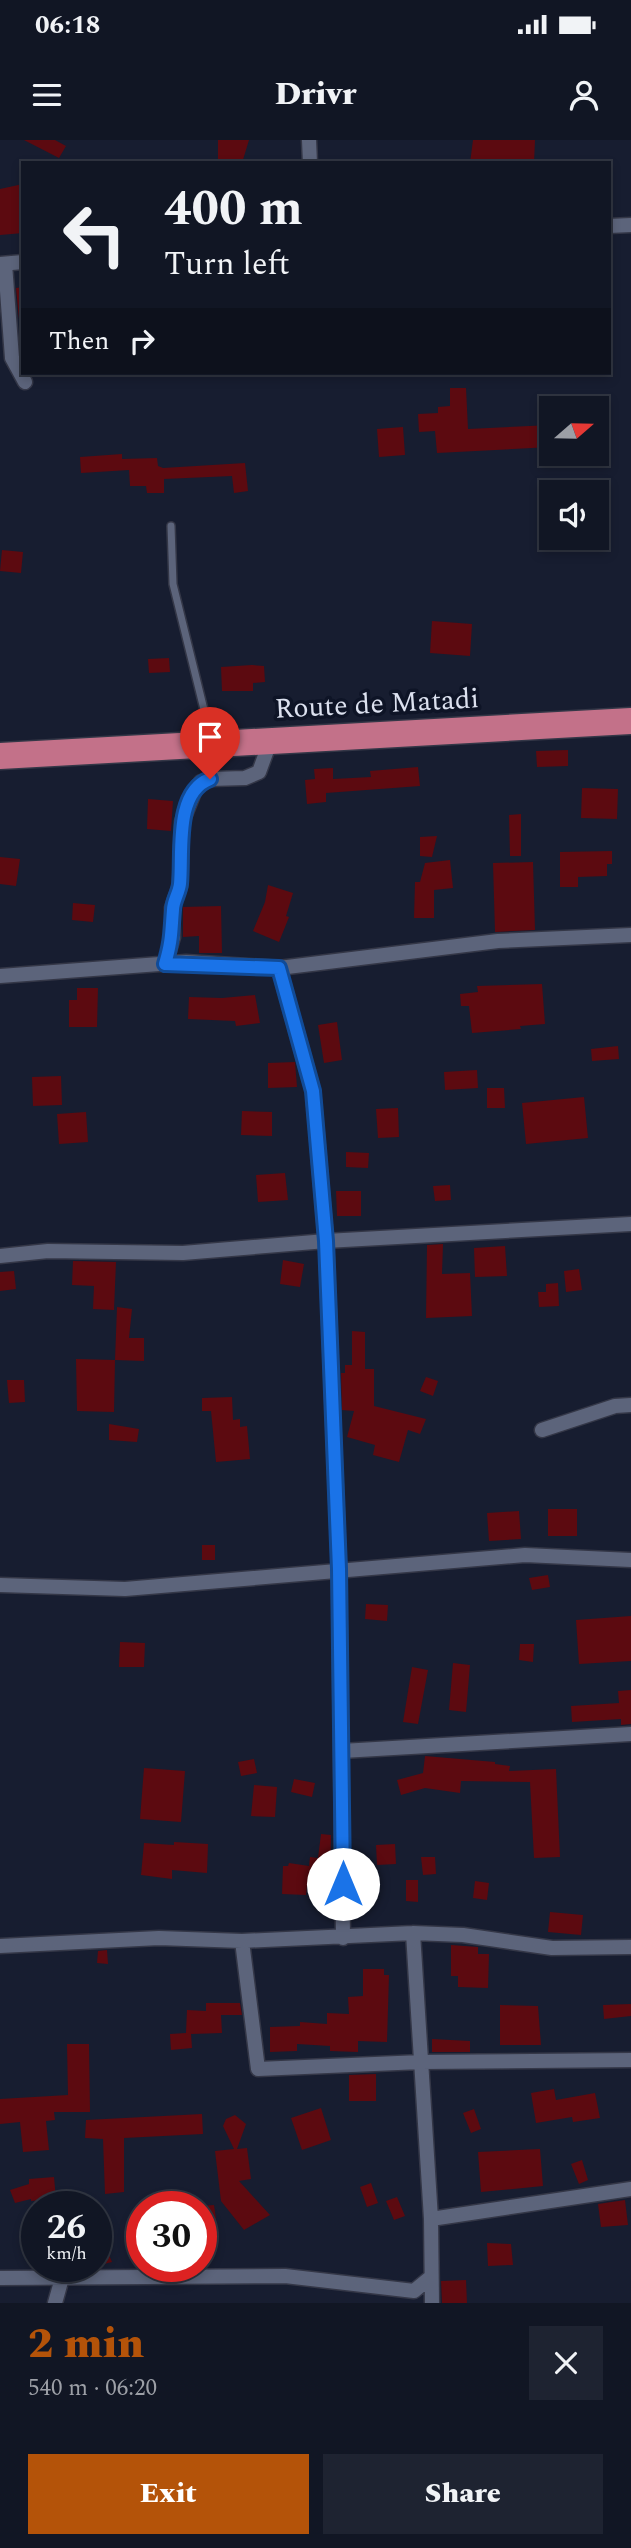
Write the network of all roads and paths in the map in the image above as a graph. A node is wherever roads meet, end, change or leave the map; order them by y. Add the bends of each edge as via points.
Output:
1 (309, 140) edge
2 (310, 161) edge
3 (631, 225) edge
4 (611, 226) edge
5 (21, 262) edge
6 (3, 264) edge
7 (21, 375) edge
8 (21, 375) edge
9 (25, 382) dead end
10 (171, 526) dead end
11 (631, 721) edge
12 (270, 742) junction
13 (213, 745) junction
14 (0, 756) edge
15 (631, 935) edge
16 (165, 964) junction
17 (279, 968) junction
18 (0, 976) edge
19 (631, 1224) edge
20 (326, 1241) junction
21 (0, 1256) edge
22 (631, 1405) edge
23 (542, 1430) dead end
24 (631, 1560) edge
25 (339, 1569) junction
26 (0, 1585) edge
27 (631, 1734) edge
28 (342, 1751) junction
29 (414, 1933) junction
30 (343, 1938) junction
31 (242, 1941) junction
32 (0, 1946) edge
33 (631, 1947) edge
34 (631, 2060) edge
35 (421, 2062) junction
36 (631, 2189) edge
37 (430, 2219) junction
38 (431, 2277) junction
39 (0, 2278) edge
40 (21, 2278) edge
41 (112, 2278) edge
42 (61, 2282) edge
43 (407, 2289) junction
44 (55, 2303) edge
45 (430, 2303) edge

1 - 2 street
3 - 4 street
5 - 6 street
6 - 7 street via 12,358
8 - 9 street
10 - 13 lane via 173,584
11 - 12 highway, Route de Matadi
12 - 13 highway, Route de Matadi
12 - 16 street via 259,772 245,778 210,779 194,792 182,822 180,886 172,908 173,937
13 - 14 highway, Route de Matadi
15 - 17 street via 498,941
16 - 17 street
16 - 18 street
17 - 20 street via 313,1091
19 - 20 street
20 - 21 street via 183,1252 48,1251
20 - 25 street
22 - 23 street
24 - 25 street via 525,1555
25 - 26 street via 125,1589
25 - 28 street
27 - 28 street
28 - 30 street
29 - 30 street
29 - 33 street via 552,1948
29 - 35 street
30 - 31 street
31 - 32 street via 159,1938
31 - 35 street via 258,2070
34 - 35 street
35 - 37 street
36 - 37 street
37 - 38 street
38 - 43 street via 414,2291
38 - 45 street
39 - 40 street
41 - 43 street via 285,2276
42 - 44 street
43 - 45 street

